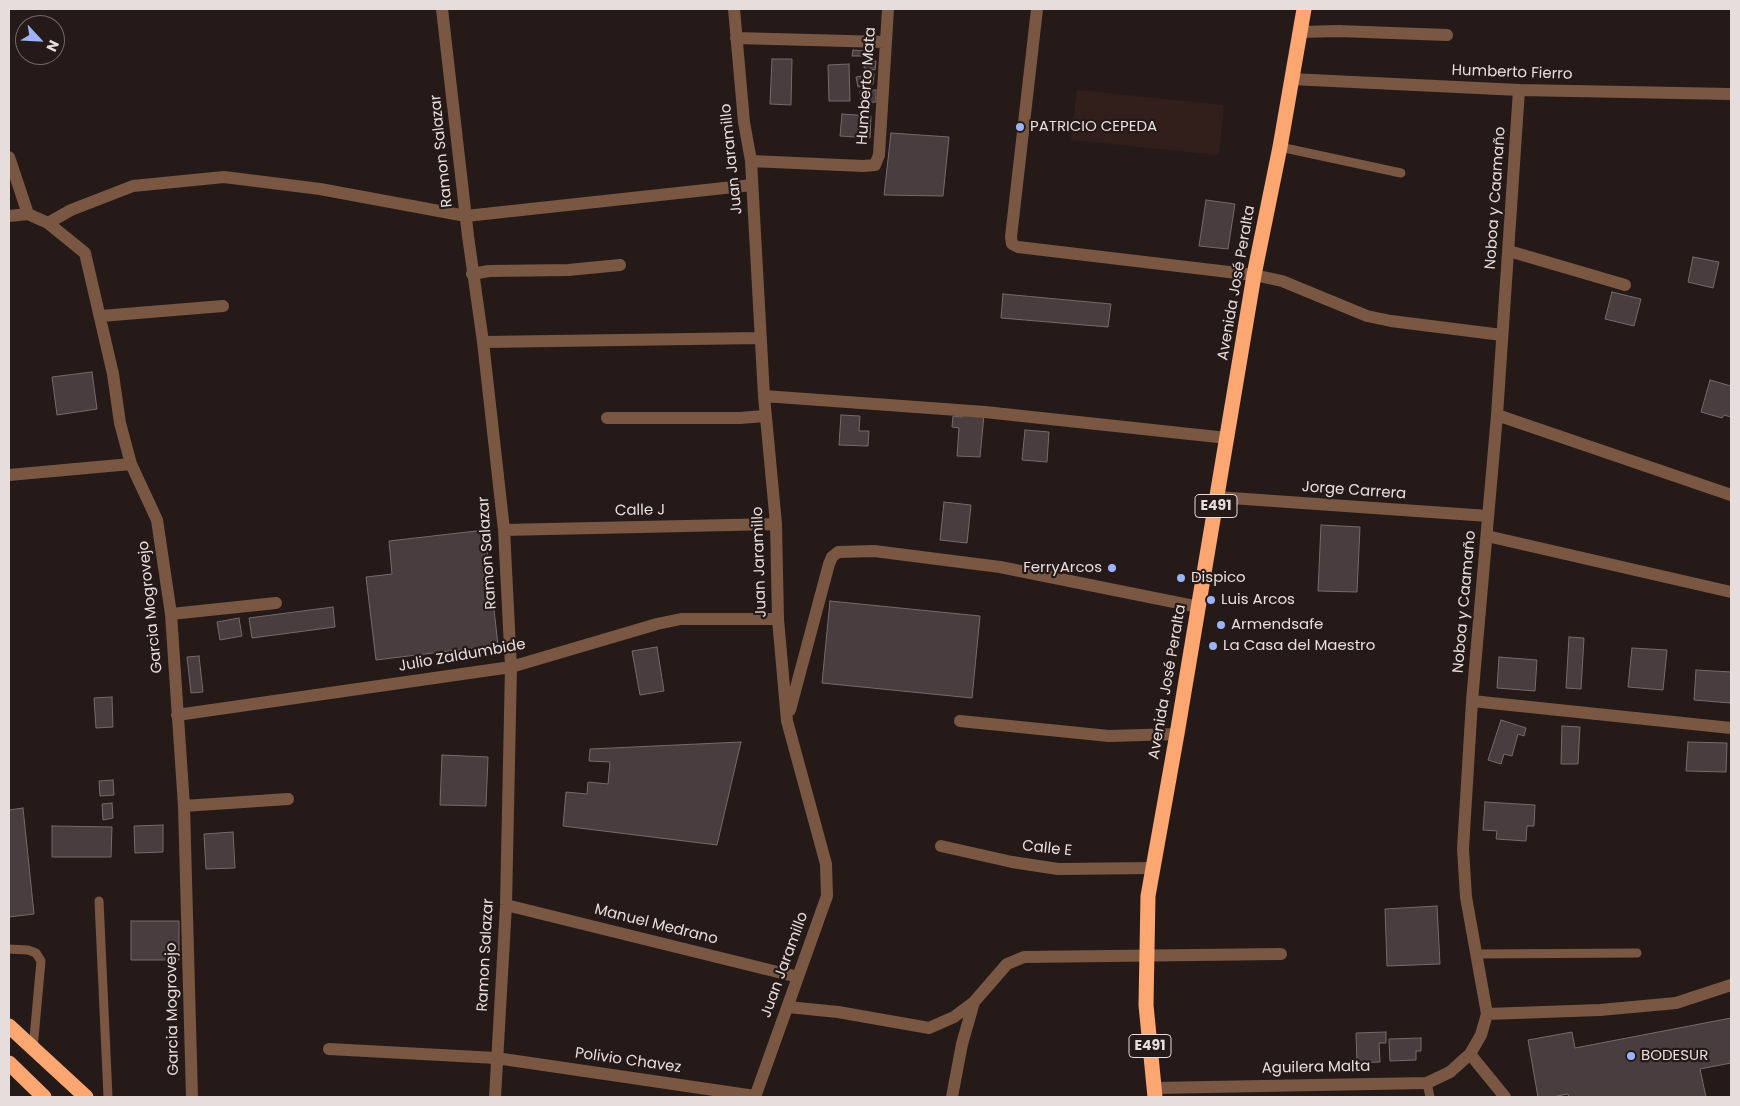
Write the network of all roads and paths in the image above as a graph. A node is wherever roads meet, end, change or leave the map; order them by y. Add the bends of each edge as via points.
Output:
1 (442, 9) edge
2 (734, 9) edge
3 (888, 9) edge
4 (1037, 9) edge
5 (1304, 9) edge
6 (1300, 32) junction
7 (1447, 34) dead end
8 (736, 38) junction
9 (885, 42) junction
10 (1292, 79) junction
11 (1519, 90) junction
12 (1731, 94) edge
13 (1280, 147) junction
14 (9, 157) edge
15 (751, 161) junction
16 (1401, 173) dead end
17 (752, 185) junction
18 (28, 214) junction
19 (9, 216) edge
20 (466, 216) junction
21 (48, 223) junction
22 (1508, 251) junction
23 (620, 265) dead end
24 (472, 274) junction
25 (1254, 276) junction
26 (1624, 285) dead end
27 (223, 306) dead end
28 (101, 316) junction
29 (1502, 335) junction
30 (760, 338) junction
31 (483, 342) junction
32 (764, 396) junction
33 (1497, 415) junction
34 (765, 416) junction
35 (607, 418) dead end
36 (1227, 438) junction
37 (131, 464) junction
38 (9, 475) edge
39 (1731, 495) edge
40 (1217, 497) junction
41 (1488, 516) junction
42 (776, 524) junction
43 (504, 530) junction
44 (1486, 536) junction
45 (1731, 592) edge
46 (276, 603) dead end
47 (1199, 608) junction
48 (171, 614) junction
49 (778, 619) junction
50 (511, 667) junction
51 (1472, 701) junction
52 (177, 715) junction
53 (788, 721) junction
54 (960, 721) dead end
55 (1731, 728) edge
56 (1177, 734) junction
57 (288, 799) dead end
58 (184, 806) junction
59 (941, 846) dead end
60 (1152, 868) junction
61 (99, 901) dead end
62 (506, 905) junction
63 (9, 949) edge
64 (1636, 953) dead end
65 (1281, 954) dead end
66 (1476, 954) junction
67 (1147, 955) junction
68 (798, 977) junction
69 (1731, 985) edge
70 (974, 1002) junction
71 (788, 1007) junction
72 (1487, 1014) junction
73 (9, 1026) edge
74 (34, 1049) junction
75 (329, 1049) dead end
76 (1470, 1054) junction
77 (496, 1058) junction
78 (9, 1063) edge
79 (1427, 1082) junction
80 (1154, 1093) edge
81 (44, 1097) edge
82 (86, 1097) edge
83 (108, 1097) edge
84 (192, 1097) edge
85 (495, 1097) edge
86 (755, 1097) edge
87 (952, 1097) edge
88 (1430, 1097) edge
89 (1505, 1097) edge

1 - 20 street, Ramon Salazar
2 - 8 street, Juan Jaramillo
3 - 9 street, Humberto Mata
4 - 25 street via 1012,244
5 - 6 highway, Avenida José Peralta / E491
6 - 7 street
6 - 10 highway, Avenida José Peralta / E491
8 - 9 street
8 - 15 street, Juan Jaramillo
9 - 15 street, Humberto Mata via 879,155 874,165
10 - 11 street, Humberto Fierro
10 - 13 highway, Avenida José Peralta / E491
11 - 12 street, Humberto Fierro
11 - 22 street, Noboa y Caamaño
13 - 16 lane
13 - 25 highway, Avenida José Peralta / E491
14 - 18 street
15 - 17 street, Juan Jaramillo
17 - 20 street
17 - 30 street, Juan Jaramillo
18 - 19 street
18 - 21 street, Garcia Mogrovejo
20 - 21 street via 320,189 224,177 133,186 71,210
20 - 24 street, Ramon Salazar
21 - 28 street, Garcia Mogrovejo via 85,253
22 - 26 street
22 - 29 street, Noboa y Caamaño
23 - 24 street
24 - 31 street, Ramon Salazar
25 - 29 street via 1282,281 1367,316
25 - 36 highway, Avenida José Peralta / E491
27 - 28 street
28 - 37 street, Garcia Mogrovejo via 120,423
29 - 33 street, Noboa y Caamaño
30 - 31 street
30 - 32 street, Juan Jaramillo
31 - 43 street, Ramon Salazar
32 - 34 street, Juan Jaramillo
32 - 36 street via 985,412
33 - 39 street
33 - 41 street, Noboa y Caamaño
34 - 35 street
34 - 42 street, Juan Jaramillo
36 - 40 highway, Avenida José Peralta / E491
37 - 38 street
37 - 48 street, Garcia Mogrovejo via 157,520
40 - 41 street, Jorge Carrera
40 - 47 highway, Avenida José Peralta / E491
41 - 44 street, Noboa y Caamaño
42 - 43 street, Calle J
42 - 49 street, Juan Jaramillo
43 - 50 street, Ramon Salazar
44 - 45 street
44 - 51 street, Noboa y Caamaño
46 - 48 street
47 - 53 street via 1000,567 874,551 838,552 829,564
47 - 56 highway, Avenida José Peralta / E491
48 - 52 street, Garcia Mogrovejo
49 - 50 street, Julio Zaldumbide via 681,619
49 - 53 street, Juan Jaramillo
50 - 52 street, Julio Zaldumbide
50 - 62 street, Ramon Salazar
51 - 55 street
51 - 66 street, Noboa y Caamaño via 1463,849 1466,897
52 - 58 street, Garcia Mogrovejo
53 - 68 street, Juan Jaramillo via 826,864 827,896
54 - 56 street via 1109,736
56 - 60 highway, Avenida José Peralta / E491
57 - 58 street
58 - 84 street, Garcia Mogrovejo
59 - 60 street, Calle E via 1058,869
60 - 67 highway, Avenida José Peralta / E491
61 - 83 lane
62 - 68 street, Manuel Medrano
62 - 77 street, Ramon Salazar
63 - 74 lane via 36,953 41,962
64 - 66 lane
65 - 67 street
66 - 72 street, Noboa y Caamaño
67 - 70 street via 1024,957 1007,964
67 - 80 highway, Avenida José Peralta / E491 via 1146,1005
68 - 71 street, Juan Jaramillo
69 - 72 street via 1676,1003 1600,1010
70 - 71 street via 954,1017 929,1028
70 - 87 street
71 - 86 street, Juan Jaramillo
72 - 76 street, Noboa y Caamaño via 1481,1035
73 - 74 highway
74 - 82 highway
75 - 77 street, Polivio Chavez
76 - 79 street, Aguilera Malta via 1450,1072
76 - 89 street
77 - 85 street, Ramon Salazar
77 - 86 street, Polivio Chavez
78 - 81 highway
79 - 80 street, Aguilera Malta
79 - 88 lane

